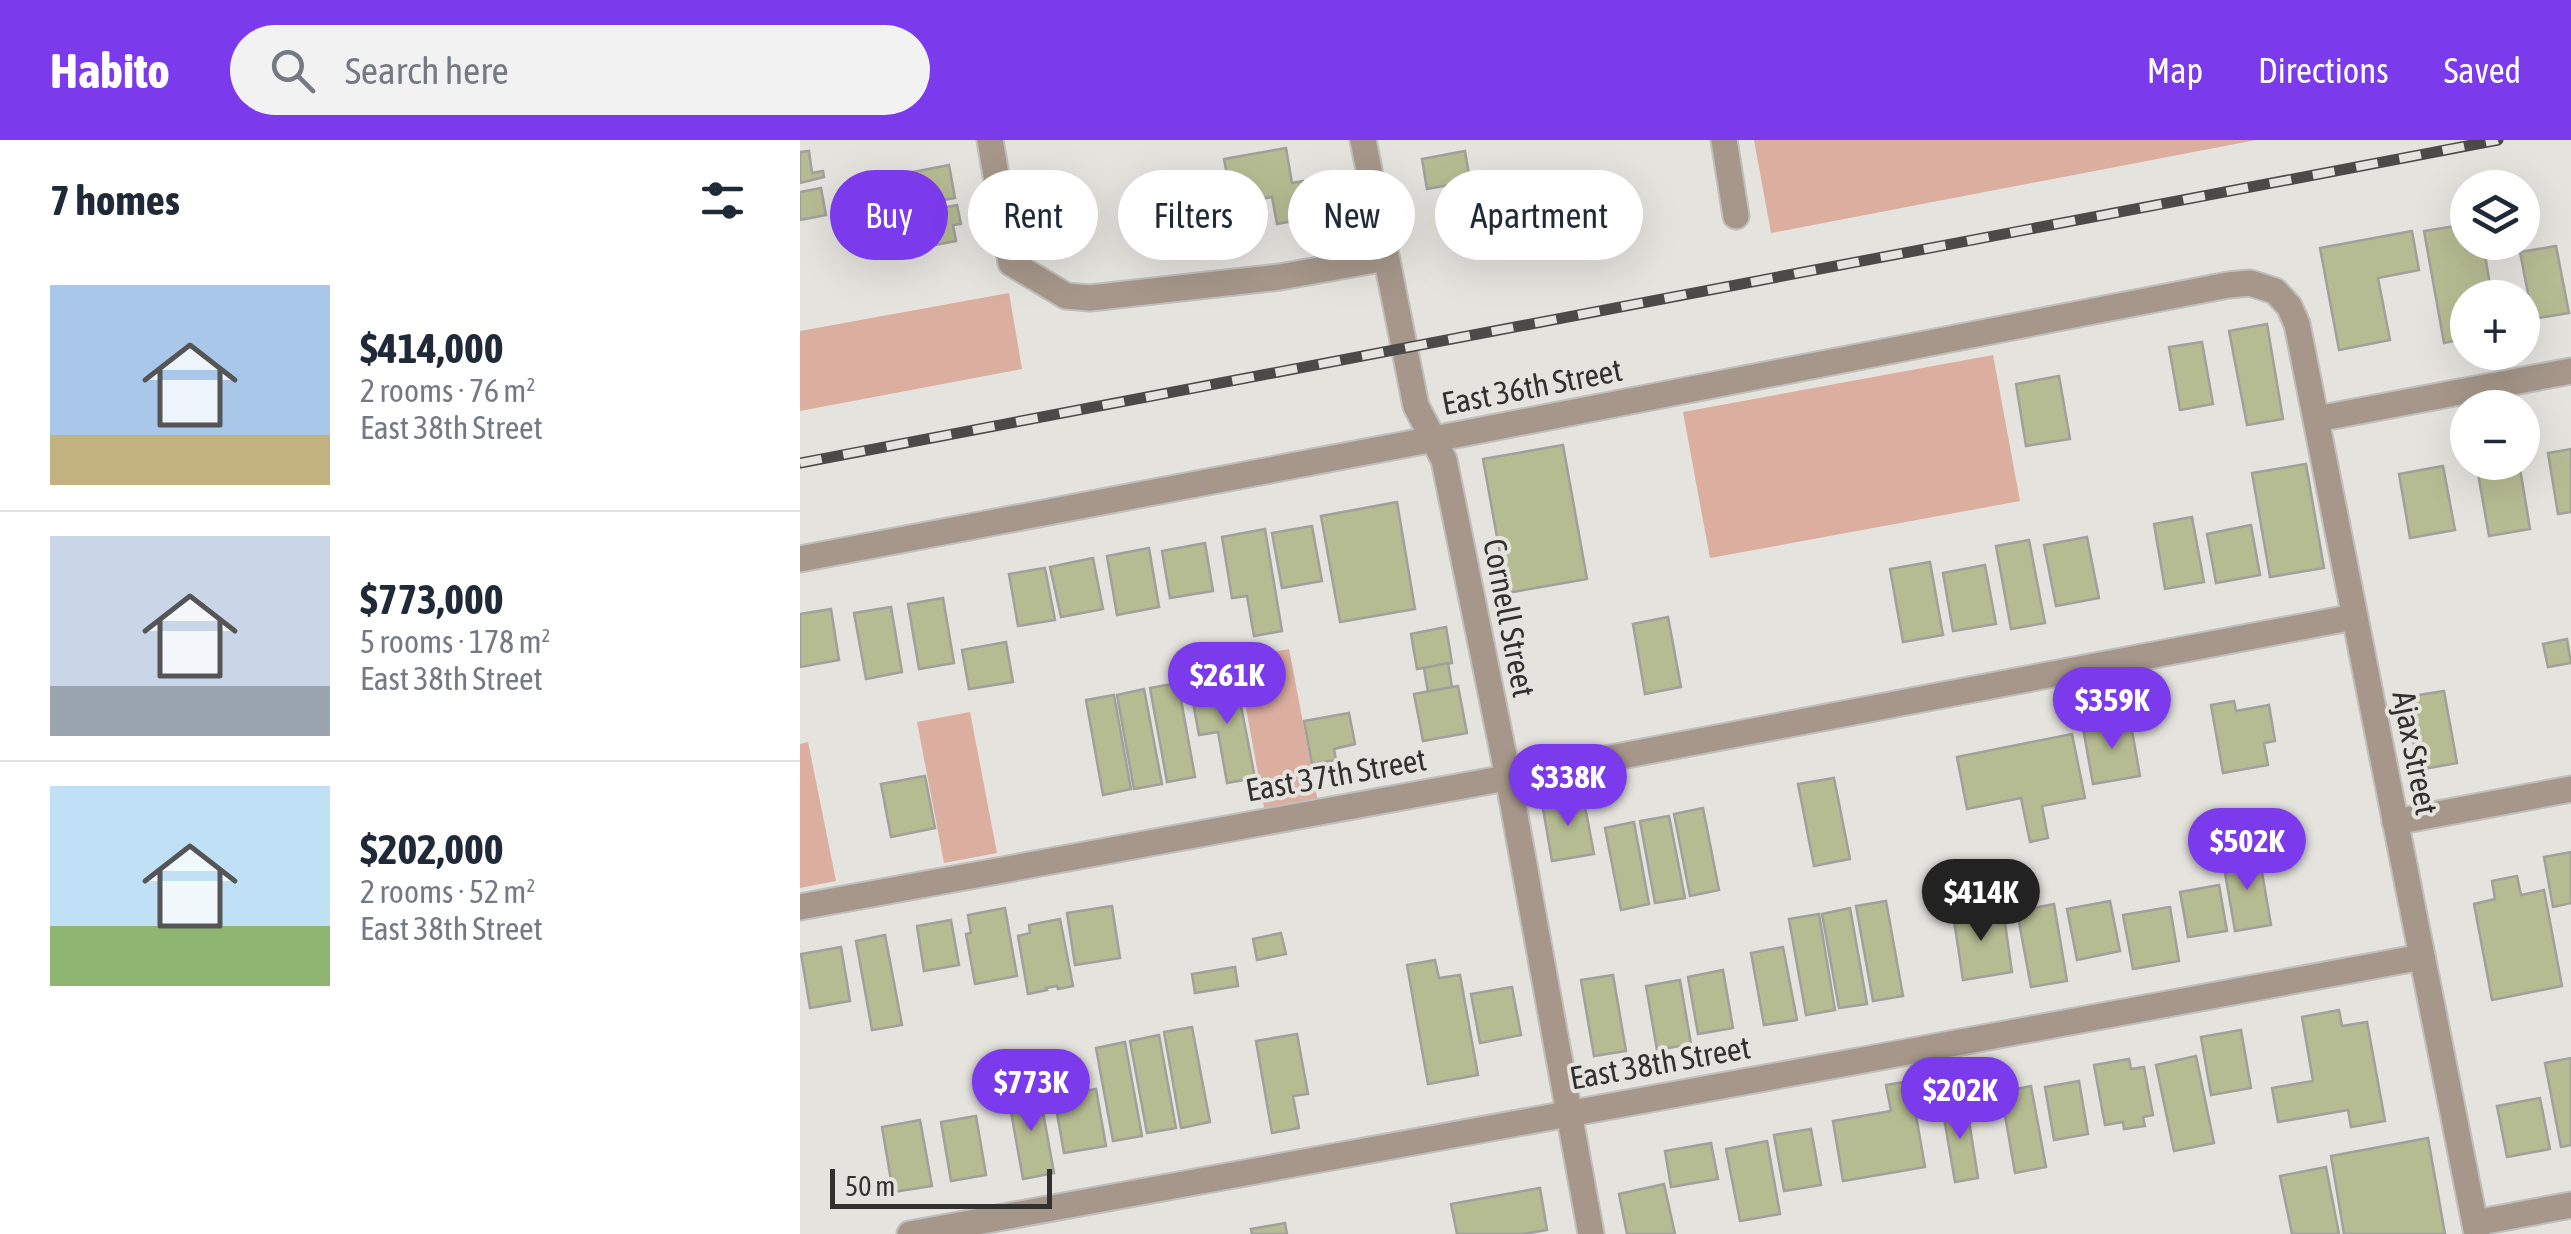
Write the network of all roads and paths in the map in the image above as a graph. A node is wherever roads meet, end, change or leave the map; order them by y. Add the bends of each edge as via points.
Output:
1 (990, 140) edge
2 (1363, 140) edge
3 (1724, 140) edge
4 (1369, 170) edge
5 (1736, 216) dead end
6 (1375, 260) edge
7 (1386, 260) edge
8 (2274, 291) joint
9 (2571, 372) edge
10 (2317, 420) junction
11 (1432, 439) junction
12 (800, 559) edge
13 (2354, 617) junction
14 (1508, 777) junction
15 (2571, 789) edge
16 (2396, 822) junction
17 (800, 907) edge
18 (2422, 957) junction
19 (1568, 1113) junction
20 (2571, 1205) edge
21 (2476, 1229) edge
22 (910, 1234) edge
23 (1591, 1234) edge

1 - 6 street via 1011,263 1066,296 1280,277
2 - 4 street, Cornell Street
3 - 5 street
7 - 11 street, Cornell Street via 1416,406
8 - 10 street, Ajax Street via 2296,324
8 - 11 street, East 36th Street via 2250,283 2228,286
9 - 10 street
10 - 13 street, Ajax Street
11 - 12 street, East 36th Street
11 - 14 street, Cornell Street via 1444,460
13 - 14 street, East 37th Street
13 - 16 street, Ajax Street
14 - 17 street, East 37th Street
14 - 19 street, Cornell Street
15 - 16 street
16 - 18 street, Ajax Street
18 - 19 street, East 38th Street
18 - 21 street, Ajax Street
19 - 22 street, East 38th Street
19 - 23 street, Cornell Street
20 - 21 street

